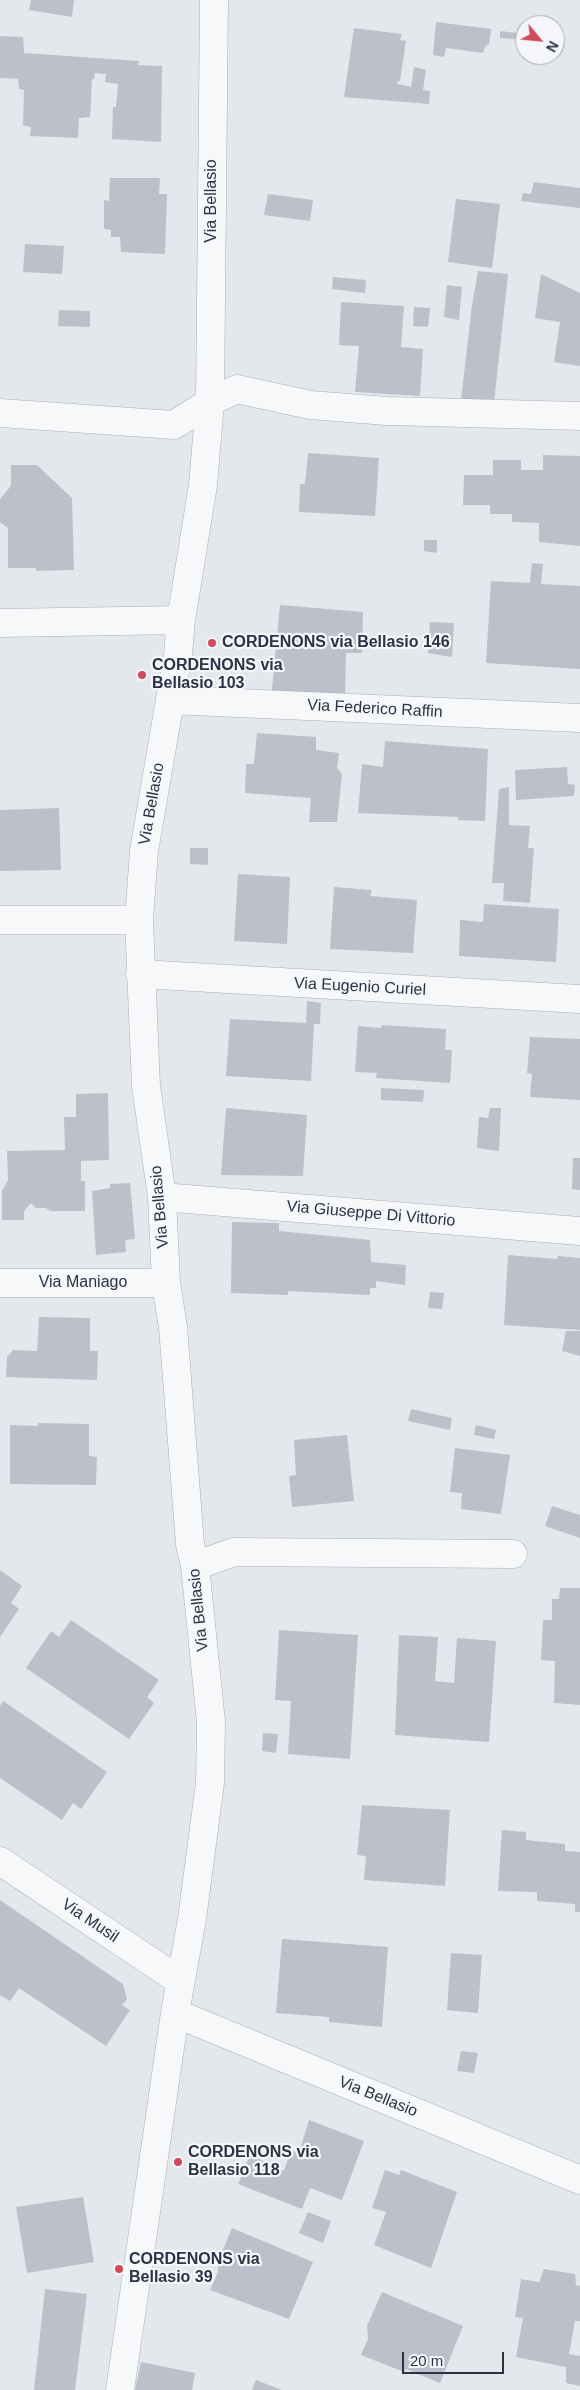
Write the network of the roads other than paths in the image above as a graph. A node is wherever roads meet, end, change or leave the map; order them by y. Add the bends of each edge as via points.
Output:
1 (214, 0) edge
2 (210, 402) junction
3 (0, 413) edge
4 (580, 416) edge
5 (181, 620) junction
6 (0, 623) edge
7 (170, 700) junction
8 (580, 718) edge
9 (0, 920) edge
10 (139, 920) junction
11 (140, 974) junction
12 (580, 999) edge
13 (162, 1197) junction
14 (580, 1231) edge
15 (0, 1283) edge
16 (166, 1283) junction
17 (514, 1554) dead end
18 (195, 1566) junction
19 (0, 1861) edge
20 (180, 1981) junction
21 (175, 2013) junction
22 (580, 2180) edge
23 (120, 2390) edge

1 - 2 street, Via Bellasio
2 - 3 street via 174,425
2 - 4 street via 237,389 310,405 387,411
2 - 5 street, Via Bellasio via 203,485
5 - 6 street
5 - 7 street, Via Bellasio
7 - 8 street, Via Federico Raffin
7 - 10 street, Via Bellasio via 144,851
9 - 10 street
10 - 11 street, Via Bellasio
11 - 12 street, Via Eugenio Curiel
11 - 13 street, Via Bellasio via 146,1086
13 - 14 street, Via Giuseppe Di Vittorio
13 - 16 street, Via Bellasio
15 - 16 street, Via Maniago
16 - 18 street, Via Bellasio via 173,1327 190,1544
17 - 18 street via 234,1552
18 - 20 street, Via Bellasio via 210,1722 210,1782 192,1919
19 - 20 street, Via Musil
20 - 21 street, Via Bellasio
21 - 22 street, Via Bellasio
21 - 23 street, Via Bellasio

